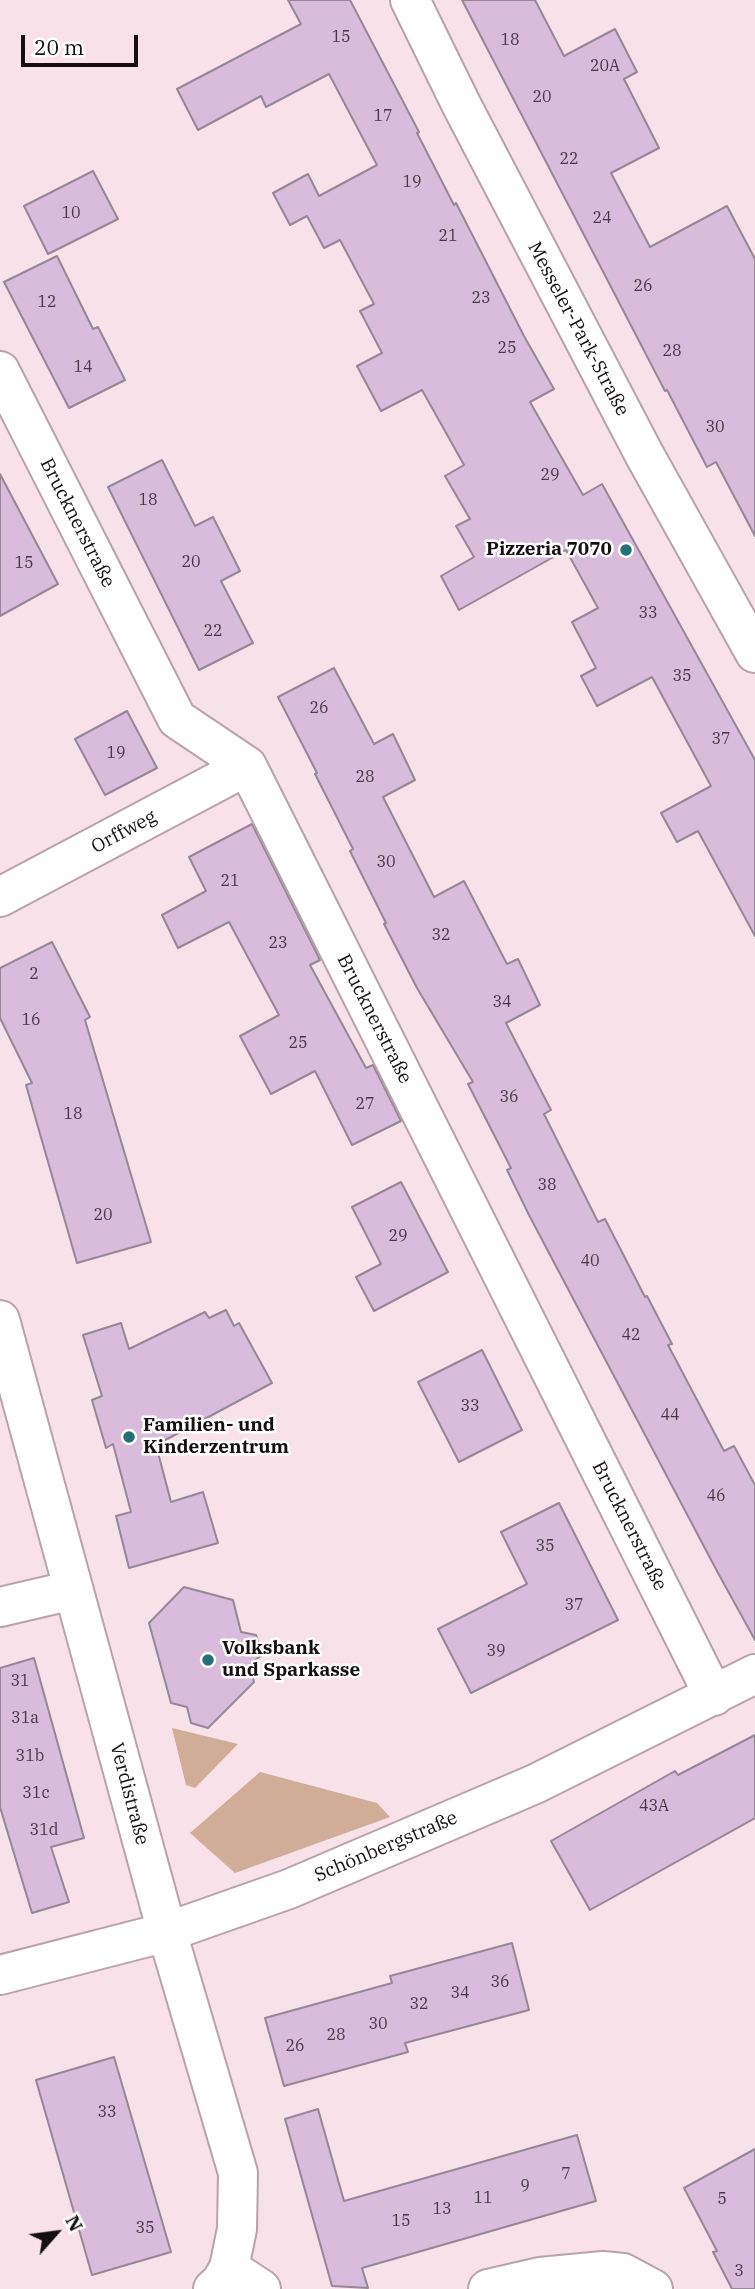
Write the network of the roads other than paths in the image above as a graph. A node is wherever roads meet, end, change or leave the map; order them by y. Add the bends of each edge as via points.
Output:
1 (410, 0) edge
2 (0, 372) edge
3 (755, 653) edge
4 (247, 766) junction
5 (0, 897) edge
6 (0, 1320) edge
7 (73, 1590) junction
8 (0, 1606) edge
9 (755, 1674) edge
10 (714, 1696) junction
11 (167, 1932) junction
12 (0, 1975) edge
13 (221, 2279) edge
14 (261, 2289) edge
15 (488, 2289) edge
16 (653, 2289) edge

1 - 3 street, Messeler-Park-Straße via 644,454
2 - 4 street, Brucknerstraße via 177,719
4 - 5 street, Orffweg
4 - 10 street, Brucknerstraße
6 - 7 street, Verdistraße
7 - 8 street
7 - 11 street, Verdistraße
9 - 10 street, Schönbergstraße
10 - 11 street, Schönbergstraße via 535,1784 289,1889
11 - 12 street, Schönbergstraße
11 - 13 street, Verdistraße via 238,2173 237,2229
13 - 14 street
15 - 16 street via 540,2277 603,2271 623,2273

